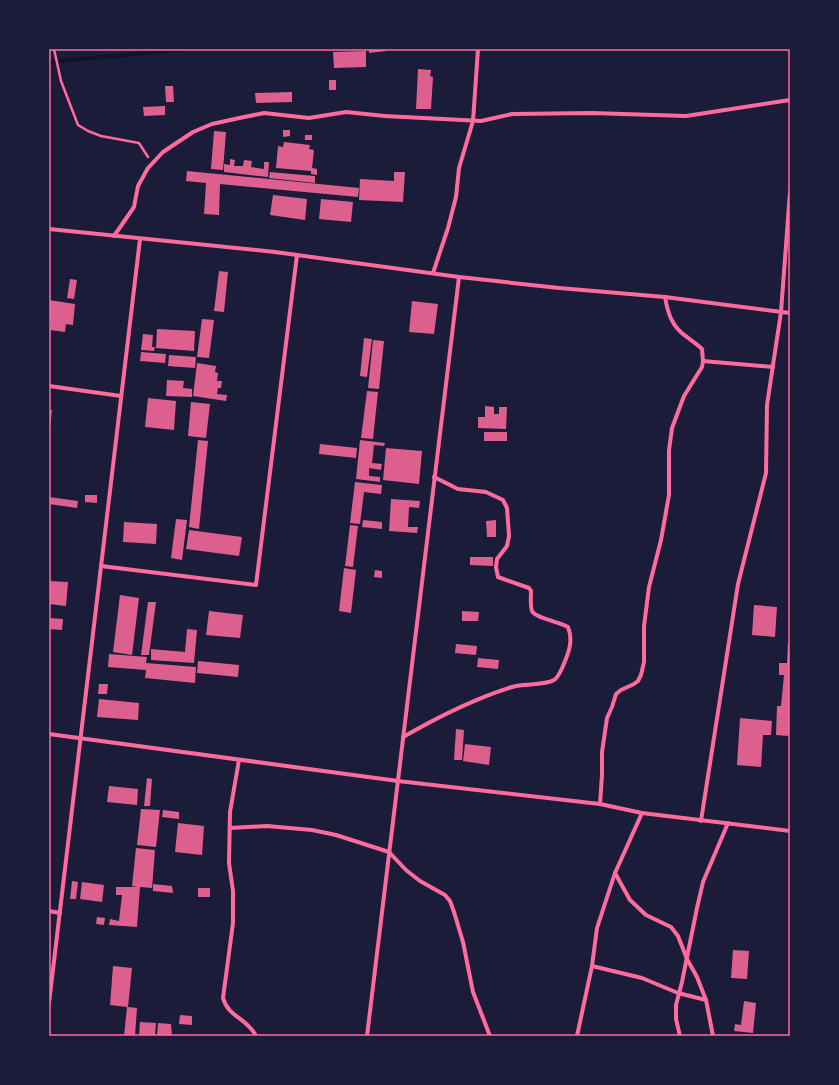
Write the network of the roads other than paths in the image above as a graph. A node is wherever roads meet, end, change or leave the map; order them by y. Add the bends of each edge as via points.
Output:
1 (478, 49) edge
2 (790, 100) edge
3 (473, 121) junction
4 (790, 192) edge
5 (49, 229) edge
6 (114, 236) junction
7 (140, 239) junction
8 (297, 255) junction
9 (433, 273) junction
10 (459, 277) junction
11 (665, 297) junction
12 (781, 312) junction
13 (790, 313) edge
14 (703, 361) junction
15 (773, 367) junction
16 (49, 386) edge
17 (121, 396) junction
18 (434, 477) junction
19 (101, 566) junction
20 (49, 734) edge
21 (403, 737) junction
22 (81, 738) junction
23 (239, 760) junction
24 (398, 781) junction
25 (600, 804) junction
26 (642, 813) junction
27 (701, 821) junction
28 (728, 823) junction
29 (230, 828) junction
30 (790, 831) edge
31 (389, 852) junction
32 (615, 872) junction
33 (49, 911) edge
34 (60, 913) junction
35 (686, 959) junction
36 (592, 966) junction
37 (678, 993) junction
38 (706, 1000) junction
39 (49, 1003) edge
40 (256, 1036) edge
41 (367, 1036) edge
42 (490, 1036) edge
43 (577, 1036) edge
44 (680, 1036) edge
45 (712, 1036) edge

1 - 3 street
2 - 3 street via 686,116 512,114
3 - 6 street via 346,112 308,118 264,114 212,124 193,132 163,152 148,168 138,186 134,207
3 - 9 street via 459,168 456,197 448,228
4 - 12 street
5 - 6 street
6 - 7 street
7 - 8 street
7 - 17 street
8 - 9 street
8 - 19 street via 256,585
9 - 10 street
10 - 11 street
10 - 18 street
11 - 12 street
11 - 14 street via 670,320 679,332 702,349
12 - 13 street
12 - 15 street
14 - 15 street
14 - 25 street via 699,373 680,405 672,428 669,450 669,495 649,587 644,626 644,662 638,681 616,694 607,718 602,752
15 - 27 street via 767,405 766,472 738,584
16 - 17 street
17 - 19 street
18 - 21 street
18 - 21 street via 458,489 486,492 503,500 507,508 509,536 507,546 497,559 498,577 529,588 534,613 568,626 570,645 559,676 554,681 514,686 477,699
19 - 22 street
20 - 22 street
21 - 24 street
22 - 23 street
22 - 34 street
23 - 24 street
23 - 29 street via 230,812
24 - 25 street
24 - 31 street
25 - 26 street
26 - 27 street
26 - 32 street
27 - 28 street
28 - 30 street
28 - 35 street via 703,882
29 - 31 street via 267,826 312,830
29 - 40 street via 229,863 233,891 233,923 223,998 230,1011 250,1026
31 - 41 street
31 - 42 street via 406,870 445,895 450,901 463,942 473,992
32 - 35 street via 630,900 646,915 671,927
32 - 36 street via 597,928
33 - 34 street
34 - 39 street
35 - 37 street
35 - 38 street
36 - 37 street via 642,978
36 - 43 street
37 - 38 street
37 - 44 street via 676,1018
38 - 45 street

